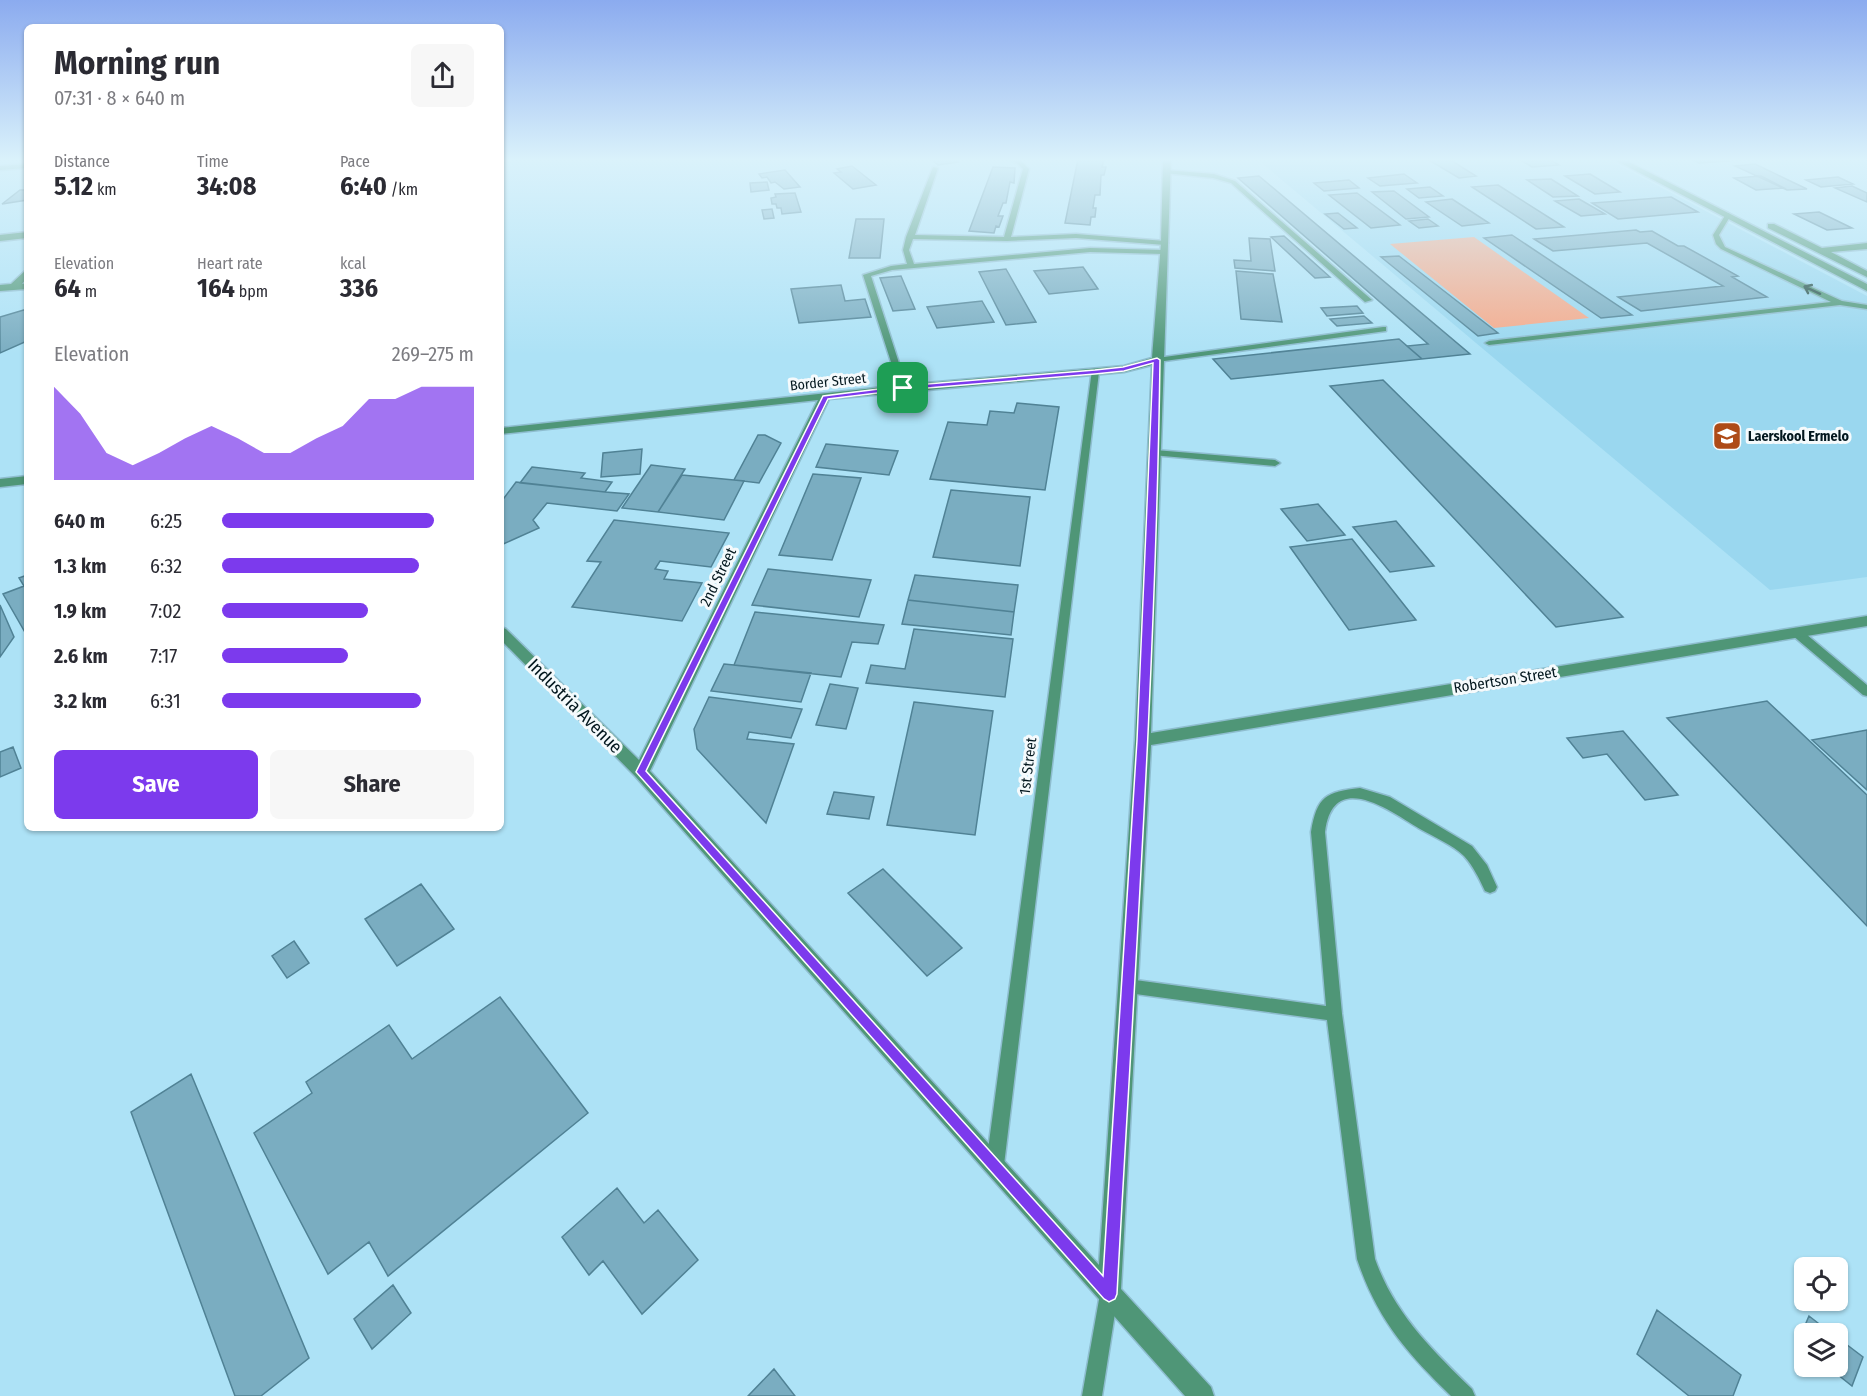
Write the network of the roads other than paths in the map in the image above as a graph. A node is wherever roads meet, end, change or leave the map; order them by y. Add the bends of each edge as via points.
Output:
1 (914, 224) edge
2 (1011, 224) edge
3 (1165, 224) edge
4 (1281, 224) edge
5 (1721, 224) edge
6 (1751, 224) edge
7 (1767, 224) edge
8 (24, 235) edge
9 (909, 237) junction
10 (0, 238) edge
11 (1007, 239) junction
12 (1867, 246) edge
13 (1164, 247) junction
14 (1820, 251) junction
15 (1801, 254) junction
16 (912, 266) junction
17 (1867, 274) edge
18 (24, 275) edge
19 (24, 286) edge
20 (14, 287) junction
21 (0, 288) edge
22 (1867, 288) edge
23 (1368, 300) dead end
24 (1840, 303) junction
25 (1867, 307) edge
26 (1383, 329) dead end
27 (1489, 343) dead end
28 (1157, 360) junction
29 (1095, 372) junction
30 (903, 388) junction
31 (825, 397) junction
32 (504, 431) edge
33 (1155, 453) junction
34 (1275, 463) dead end
35 (24, 480) edge
36 (0, 483) edge
37 (1867, 621) edge
38 (1796, 632) junction
39 (504, 636) edge
40 (1867, 692) edge
41 (1143, 740) junction
42 (641, 772) junction
43 (1490, 887) dead end
44 (1128, 986) junction
45 (1334, 1014) junction
46 (995, 1165) junction
47 (1109, 1294) junction
48 (1092, 1396) edge
49 (1202, 1396) edge
50 (1464, 1396) edge

1 - 9 lane
2 - 11 lane
3 - 13 street
4 - 23 lane
24 -> 5 lane via 1723,248 1716,235
6 - 15 street
7 - 14 street
8 - 10 street
9 - 11 lane
9 - 16 lane via 906,250
11 - 13 lane via 1076,236
12 - 14 street
13 - 16 lane
13 - 28 street
14 - 15 street
14 - 17 street
15 - 22 street
16 - 30 lane via 881,269 867,275
18 - 20 street
19 - 20 street
20 - 21 street
24 - 25 lane
24 - 27 lane
26 - 28 lane
28 - 29 street, Border Street
28 - 33 street
29 - 30 street, Border Street
29 - 46 lane, 1st Street
30 - 31 street, Border Street
31 - 32 street, Border Street
31 - 42 street, 2nd Street
33 - 34 lane
33 - 41 street
35 - 36 street
37 - 38 street, Robertson Street
38 - 40 lane
38 - 41 street, Robertson Street
39 - 42 street, Industria Avenue
41 - 44 street
42 - 46 street, Industria Avenue
43 - 45 lane via 1467,850 1385,801 1349,793 1326,804 1320,818 1318,850
44 - 45 lane
44 - 47 street
45 - 50 lane via 1361,1232 1373,1284 1411,1342
46 - 47 street, Industria Avenue
47 - 48 lane
47 - 49 street, Industria Avenue

